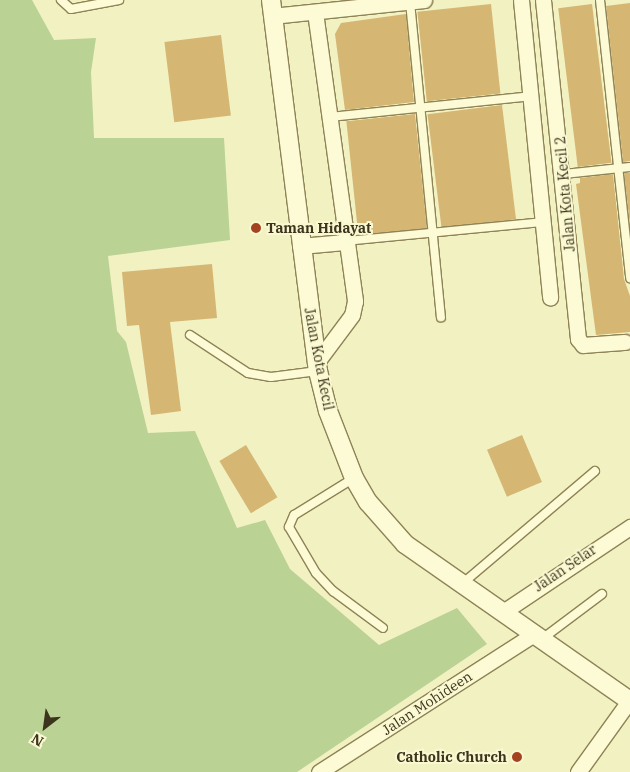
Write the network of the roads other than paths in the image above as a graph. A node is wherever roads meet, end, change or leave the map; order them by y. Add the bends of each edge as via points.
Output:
1 (61, 0) edge
2 (119, 0) edge
3 (521, 0) edge
4 (543, 0) edge
5 (600, 0) edge
6 (417, 1) edge
7 (272, 8) edge
8 (315, 12) junction
9 (530, 96) junction
10 (418, 108) junction
11 (328, 117) junction
12 (630, 168) edge
13 (618, 169) junction
14 (564, 174) junction
15 (543, 222) junction
16 (431, 233) junction
17 (345, 242) junction
18 (300, 246) junction
19 (630, 278) edge
20 (550, 298) dead end
21 (441, 317) dead end
22 (190, 336) dead end
23 (625, 342) dead end
24 (318, 367) junction
25 (595, 471) dead end
26 (354, 478) junction
27 (630, 527) edge
28 (462, 585) junction
29 (602, 594) dead end
30 (502, 612) junction
31 (383, 628) dead end
32 (538, 636) junction
33 (629, 701) edge
34 (582, 771) edge
35 (319, 772) edge

1 - 2 lane via 70,9
3 - 9 street
4 - 14 street, Jalan Kota Kecil 2
5 - 13 lane
6 - 8 street
6 - 10 lane
7 - 8 street
7 - 18 street, Jalan Kota Kecil
8 - 11 street
9 - 10 lane
9 - 15 street
10 - 11 lane
10 - 16 lane
11 - 17 street
12 - 13 lane
13 - 14 lane
13 - 19 lane
14 - 23 street, Jalan Kota Kecil 2 via 579,342
15 - 16 lane
15 - 20 street
16 - 17 lane
16 - 21 lane
17 - 18 street
17 - 24 street via 353,308
18 - 24 street, Jalan Kota Kecil
22 - 24 lane via 248,373 272,377
24 - 26 street, Jalan Kota Kecil via 331,419
25 - 28 lane
26 - 28 street, Jalan Kota Kecil via 368,502 405,544
26 - 31 lane via 294,515 289,527 316,573 333,591
27 - 30 street, Jalan Selar
28 - 30 street, Jalan Kota Kecil
29 - 32 lane
30 - 32 street, Jalan Kota Kecil
32 - 33 street, Jalan Kota Kecil
32 - 35 street, Jalan Mohideen
33 - 34 street

